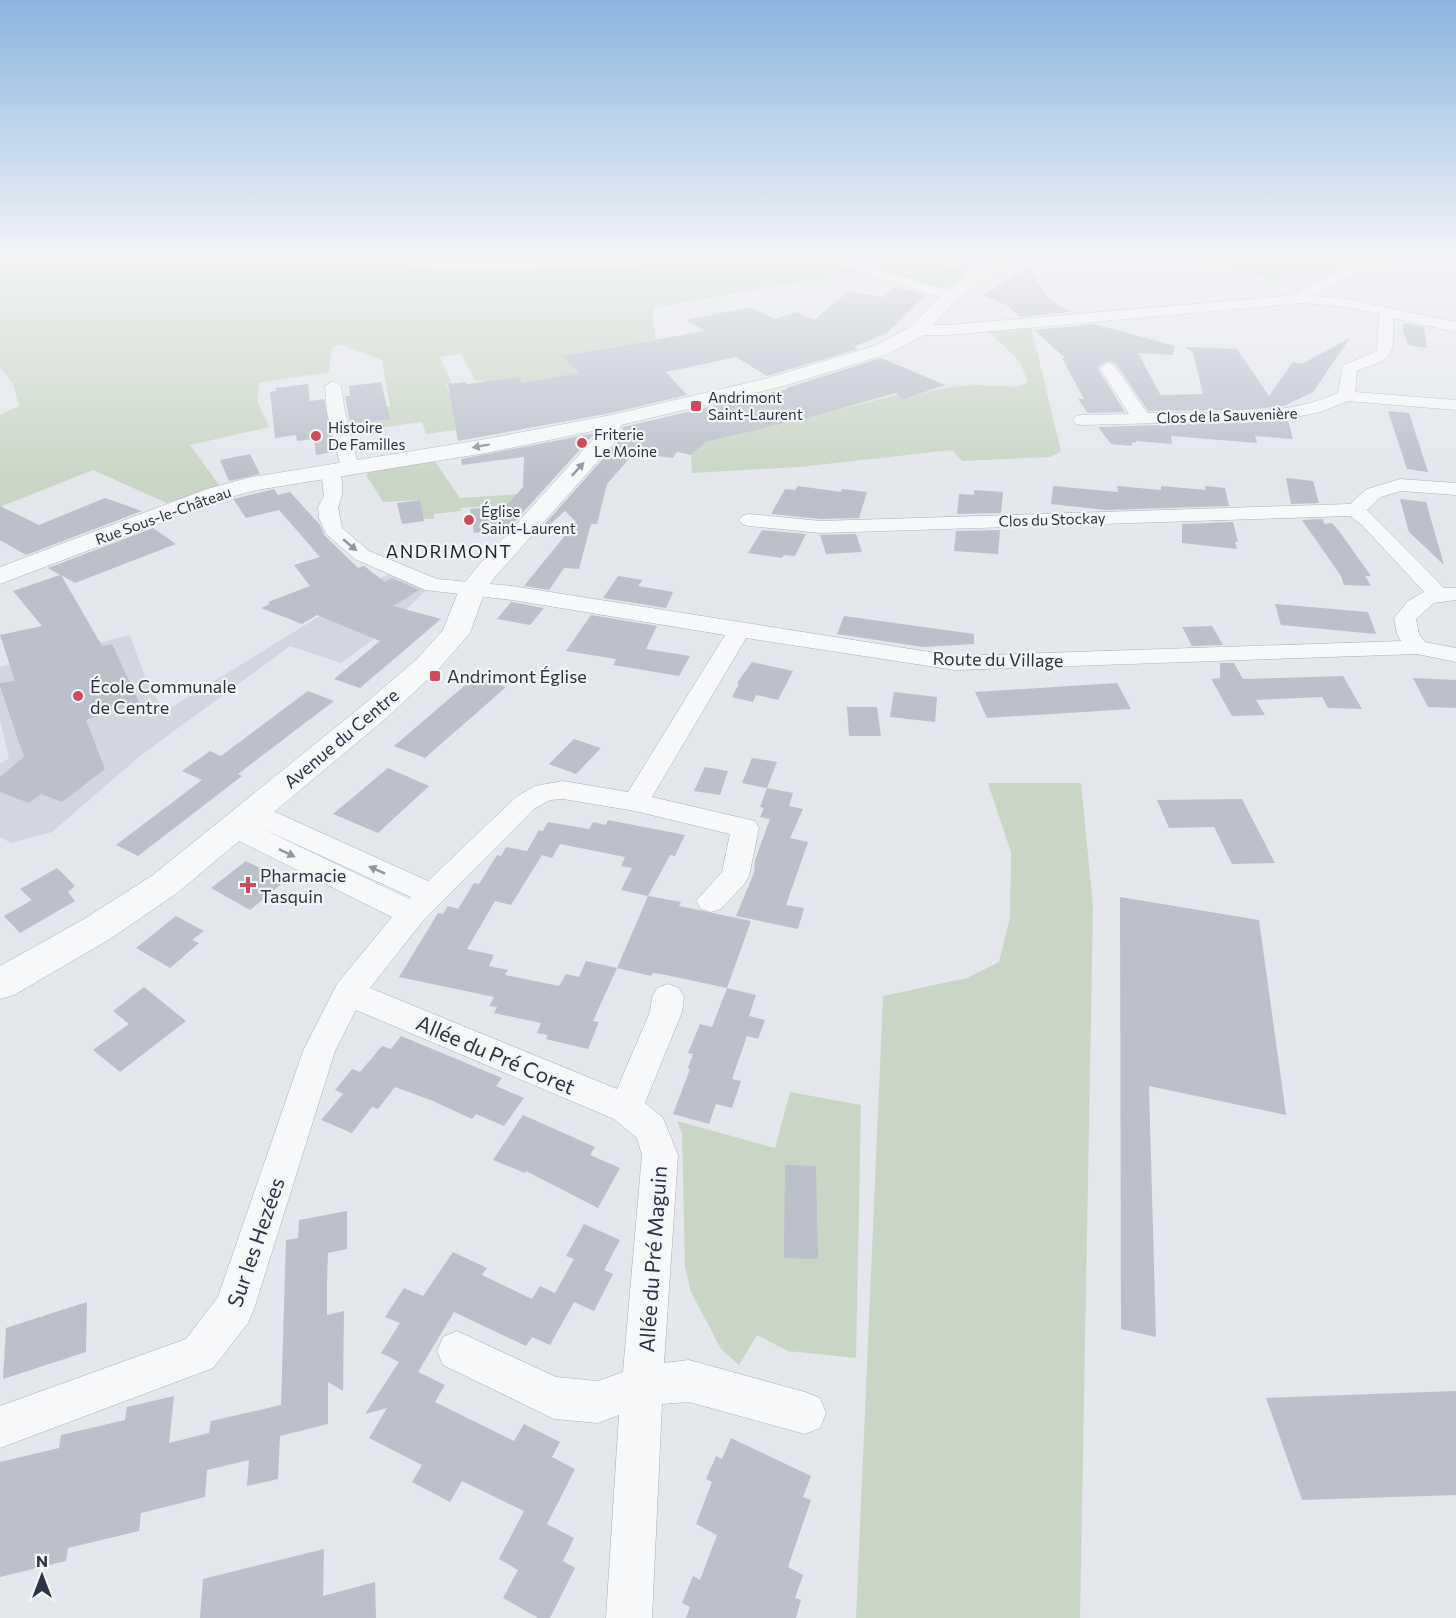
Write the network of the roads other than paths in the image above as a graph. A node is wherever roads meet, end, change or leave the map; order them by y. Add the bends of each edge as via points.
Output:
1 (921, 328) edge
2 (977, 328) edge
3 (1386, 328) edge
4 (919, 330) junction
5 (1108, 368) dead end
6 (333, 386) dead end
7 (1346, 396) junction
8 (1456, 405) edge
9 (1142, 419) junction
10 (1082, 420) dead end
11 (611, 422) junction
12 (340, 469) junction
13 (1456, 489) edge
14 (1355, 510) junction
15 (749, 520) dead end
16 (0, 576) edge
17 (472, 590) junction
18 (1447, 593) edge
19 (739, 630) junction
20 (1417, 647) junction
21 (1456, 655) edge
22 (635, 802) junction
23 (243, 820) junction
24 (711, 901) dead end
25 (421, 904) junction
26 (0, 984) edge
27 (348, 993) junction
28 (668, 997) dead end
29 (626, 1108) junction
30 (457, 1351) dead end
31 (642, 1386) junction
32 (805, 1413) dead end
33 (0, 1427) edge
34 (629, 1618) edge

1 - 4 street, Rue Sous-le-Château
2 - 4 street
3 - 7 street via 1382,356 1349,368
4 - 11 street, Rue Sous-le-Château via 881,350 773,383
5 - 9 street, Clos de la Sauvenière
6 - 12 street, Route du Village
7 - 8 street, Clos de la Sauvenière
7 - 9 street, Clos de la Sauvenière via 1306,412 1282,415
9 - 10 street, Clos de la Sauvenière
11 -> 12 street, Rue Sous-le-Château
17 -> 11 street, Avenue du Centre via 607,437
12 - 16 street, Rue Sous-le-Château via 215,494
12 -> 17 street, Route du Village via 328,507 333,530 362,555 433,585
13 - 14 street via 1400,485 1374,493
14 - 15 street, Clos du Stockay via 821,527
14 - 18 street
17 - 19 street, Route du Village via 512,592
17 - 23 street, Avenue du Centre via 456,633 427,665
18 - 20 street via 1417,603 1405,618 1408,634
19 - 20 street, Route du Village via 955,663
19 - 22 street
20 - 21 street, Route du Village
22 - 24 street via 745,828 735,876
22 - 25 street via 563,790 543,792 525,802
23 - 25 street
23 - 26 street, Avenue du Centre via 165,884 98,929
25 - 27 street
27 - 29 street, Allée du Pré Coret
27 - 33 street, Sur les Hezées via 319,1051 234,1309 200,1354
28 - 29 street via 666,1012
29 - 31 street, Allée du Pré Maguin via 651,1129 660,1155
30 - 31 street via 554,1398 598,1402
31 - 32 street via 689,1381
31 - 34 street, Allée du Pré Maguin

